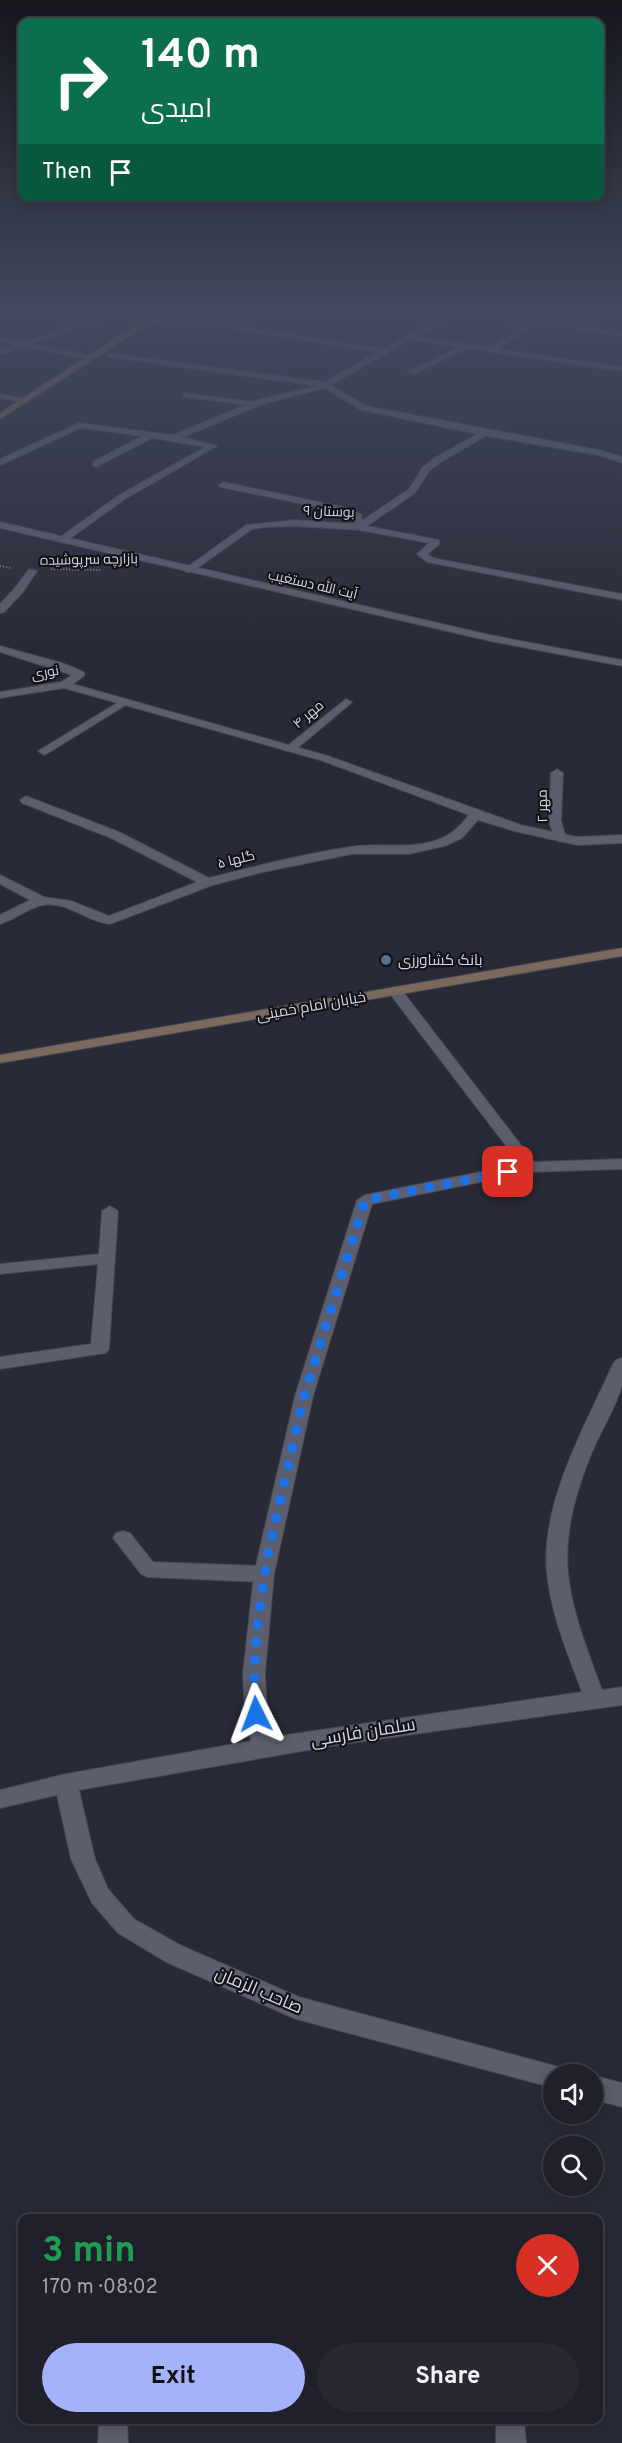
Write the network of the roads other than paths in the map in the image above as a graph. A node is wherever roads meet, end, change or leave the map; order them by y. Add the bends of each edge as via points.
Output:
1 (79, 424) edge
2 (79, 424) edge
3 (207, 424) edge
4 (443, 424) edge
5 (485, 433) junction
6 (152, 435) junction
7 (174, 438) junction
8 (622, 460) edge
9 (0, 462) edge
10 (96, 464) dead end
11 (224, 485) dead end
12 (0, 525) edge
13 (359, 527) junction
14 (62, 540) junction
15 (189, 570) junction
16 (32, 571) road end
17 (622, 597) edge
18 (0, 610) edge
19 (0, 649) edge
20 (622, 663) edge
21 (64, 685) junction
22 (0, 695) edge
23 (346, 702) dead end
24 (123, 703) junction
25 (290, 748) junction
26 (44, 751) dead end
27 (557, 773) dead end
28 (26, 800) dead end
29 (483, 816) junction
30 (560, 838) junction
31 (622, 839) edge
32 (0, 879) edge
33 (208, 882) junction
34 (40, 900) junction
35 (0, 920) edge
36 (622, 952) edge
37 (395, 991) junction
38 (0, 1059) edge
39 (622, 1164) edge
40 (530, 1167) junction
41 (110, 1211) dead end
42 (107, 1258) junction
43 (0, 1269) edge
44 (0, 1363) edge
45 (622, 1364) edge
46 (123, 1538) dead end
47 (264, 1574) junction
48 (622, 1696) edge
49 (595, 1699) junction
50 (263, 1747) junction
51 (66, 1783) junction
52 (0, 1799) edge
53 (543, 2073) edge
54 (603, 2090) edge
55 (622, 2095) edge
56 (113, 2424) edge
57 (510, 2424) edge
58 (113, 2443) edge
59 (511, 2443) edge

1 - 6 street
2 - 9 street
3 - 7 street
4 - 5 street
5 - 8 street
5 - 13 street, بوستان ۹ via 436,461 412,491
6 - 7 street
6 - 10 street
7 - 14 street via 213,446 122,497
11 - 13 street via 340,509 358,516
12 - 14 street, آیت الله دستغیب
13 - 15 street, بوستان ۹ via 295,523 249,527
13 - 17 street via 436,542 422,554 430,560
14 - 15 street, آیت الله دستغیب
15 - 20 street, آیت الله دستغیب via 527,646
16 - 18 street
19 - 21 street, نوری via 80,674
21 - 22 street, نوری
21 - 24 street
23 - 25 street, مهر ۴
24 - 25 street
24 - 26 street
25 - 29 street
27 - 30 street, مهر ۲ via 555,821
28 - 33 street via 114,836
29 - 30 street
29 - 33 street, گلها ۵ via 475,816 458,835 424,848 352,850
30 - 31 street
32 - 34 street, گلها ۵
33 - 34 street, گلها ۵ via 110,920 100,920 63,902
34 - 35 street
36 - 37 main road, خیابان امام خمینی
37 - 38 main road, خیابان امام خمینی
37 - 40 street
39 - 40 street
40 - 47 street via 365,1200 304,1396
41 - 42 street
42 - 43 street
42 - 44 street via 100,1349
45 - 49 street via 569,1486 556,1554 561,1596
46 - 47 street via 148,1569
47 - 50 street via 254,1673
48 - 49 street, سلمان فارسی
49 - 50 street, سلمان فارسی
50 - 51 street, سلمان فارسی
51 - 52 street, سلمان فارسی
51 - 53 street, صاحب الزمان via 82,1859 100,1896 126,1926 174,1954 296,2008
54 - 55 street
56 - 58 street
57 - 59 street

